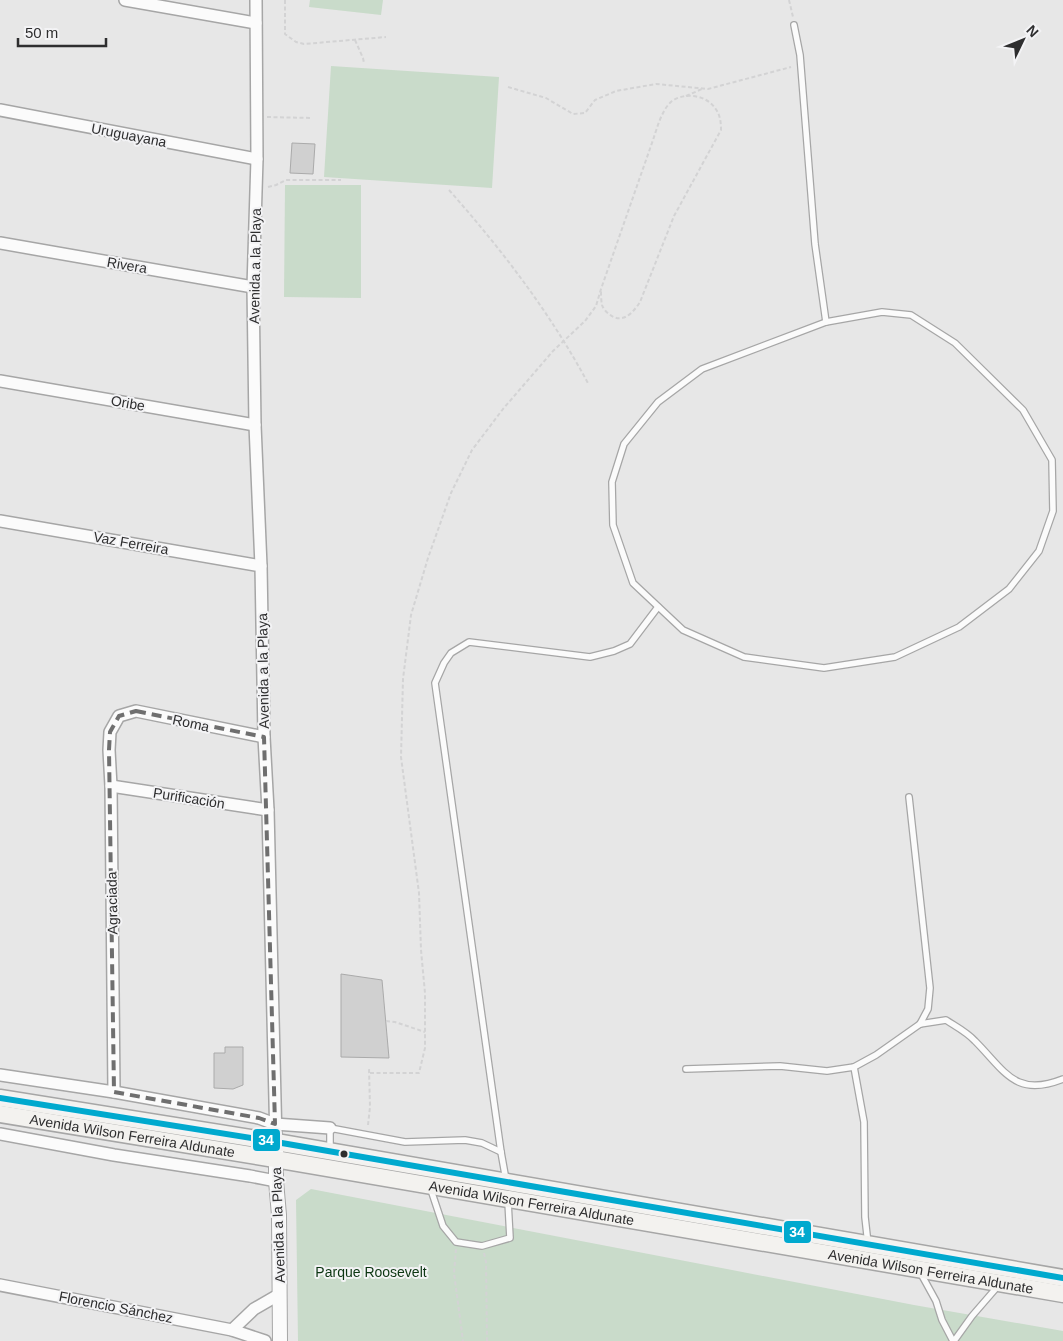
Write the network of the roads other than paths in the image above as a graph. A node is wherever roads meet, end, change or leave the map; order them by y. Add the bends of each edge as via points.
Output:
1 (126, 0) edge
2 (256, 0) edge
3 (256, 23) junction
4 (794, 25) road end
5 (0, 110) edge
6 (258, 159) junction
7 (0, 243) edge
8 (254, 287) junction
9 (826, 322) junction
10 (0, 381) edge
11 (255, 425) junction
12 (0, 521) edge
13 (261, 566) junction
14 (658, 606) junction
15 (118, 716) joint
16 (264, 737) junction
17 (111, 786) junction
18 (909, 797) dead end
19 (268, 810) junction
20 (920, 1024) junction
21 (854, 1067) junction
22 (686, 1069) dead end
23 (0, 1075) edge
24 (1063, 1079) edge
25 (114, 1092) junction
26 (0, 1098) edge
27 (0, 1114) edge
28 (275, 1124) junction
29 (330, 1128) junction
30 (0, 1134) edge
31 (276, 1142) junction
32 (330, 1152) junction
33 (501, 1152) junction
34 (275, 1159) junction
35 (276, 1181) junction
36 (429, 1185) junction
37 (507, 1190) junction
38 (868, 1244) junction
39 (868, 1261) junction
40 (919, 1270) junction
41 (1063, 1278) edge
42 (1000, 1283) junction
43 (0, 1285) edge
44 (280, 1294) junction
45 (1063, 1294) edge
46 (232, 1330) junction
47 (265, 1341) edge
48 (280, 1341) edge
49 (954, 1341) edge

1 - 3 street
2 - 3 street, Avenida a la Playa
3 - 6 street, Avenida a la Playa
4 - 9 lane via 801,64 815,244
5 - 6 street, Uruguayana
6 - 8 street, Avenida a la Playa
7 - 8 street, Rivera
8 - 11 street, Avenida a la Playa
9 - 14 lane via 702,369 658,402 624,444 612,482 613,525 633,583
9 - 14 lane via 882,312 911,315 955,343 1023,410 1052,460 1053,510 1039,551 1009,589 959,627 895,657 824,668 744,658 683,630
10 - 11 street, Oribe
11 - 13 street, Avenida a la Playa
12 - 13 street, Vaz Ferreira
13 - 16 street, Avenida a la Playa
14 - 33 lane via 630,644 614,651 590,657 469,642 451,653 435,683
15 - 16 street, Roma via 136,711
15 - 17 street, Agraciada via 110,732
16 - 19 street, Avenida a la Playa
17 - 19 street, Purificación
17 - 25 street, Agraciada
18 - 20 lane via 930,988 928,1009
19 - 28 street, Avenida a la Playa
20 - 21 lane
20 - 24 lane via 946,1020 973,1039 1006,1075 1026,1086
21 - 22 lane via 827,1071 780,1066
21 - 38 lane via 864,1122
23 - 25 street
25 - 28 street via 259,1118
26 - 31 main road, Avenida Wilson Ferreira Aldunate
27 - 34 main road, Avenida Wilson Ferreira Aldunate
28 - 29 street
28 - 31 street, Avenida a la Playa
29 - 32 lane
29 - 33 lane via 405,1142 465,1140 482,1143
30 - 35 street, Avenida Wilson Ferreira Aldunate
31 - 32 main road, Avenida Wilson Ferreira Aldunate
31 - 34 street, Avenida a la Playa
32 - 37 main road, Avenida Wilson Ferreira Aldunate
33 - 37 lane
34 - 35 street, Avenida a la Playa
34 - 36 main road, Avenida Wilson Ferreira Aldunate
35 - 44 street, Avenida a la Playa
36 - 37 main road, Avenida Wilson Ferreira Aldunate
36 - 37 lane via 443,1226 456,1242 482,1246 510,1238
37 - 38 main road, Avenida Wilson Ferreira Aldunate
37 - 39 main road, Avenida Wilson Ferreira Aldunate
38 - 39 lane
38 - 41 main road, Avenida Wilson Ferreira Aldunate
39 - 40 main road, Avenida Wilson Ferreira Aldunate
40 - 42 main road, Avenida Wilson Ferreira Aldunate
40 - 49 lane
42 - 45 main road, Avenida Wilson Ferreira Aldunate
42 - 49 lane
43 - 46 street, Florencio Sánchez
44 - 46 street via 254,1309
44 - 48 street, Avenida a la Playa
46 - 47 street, Florencio Sánchez

